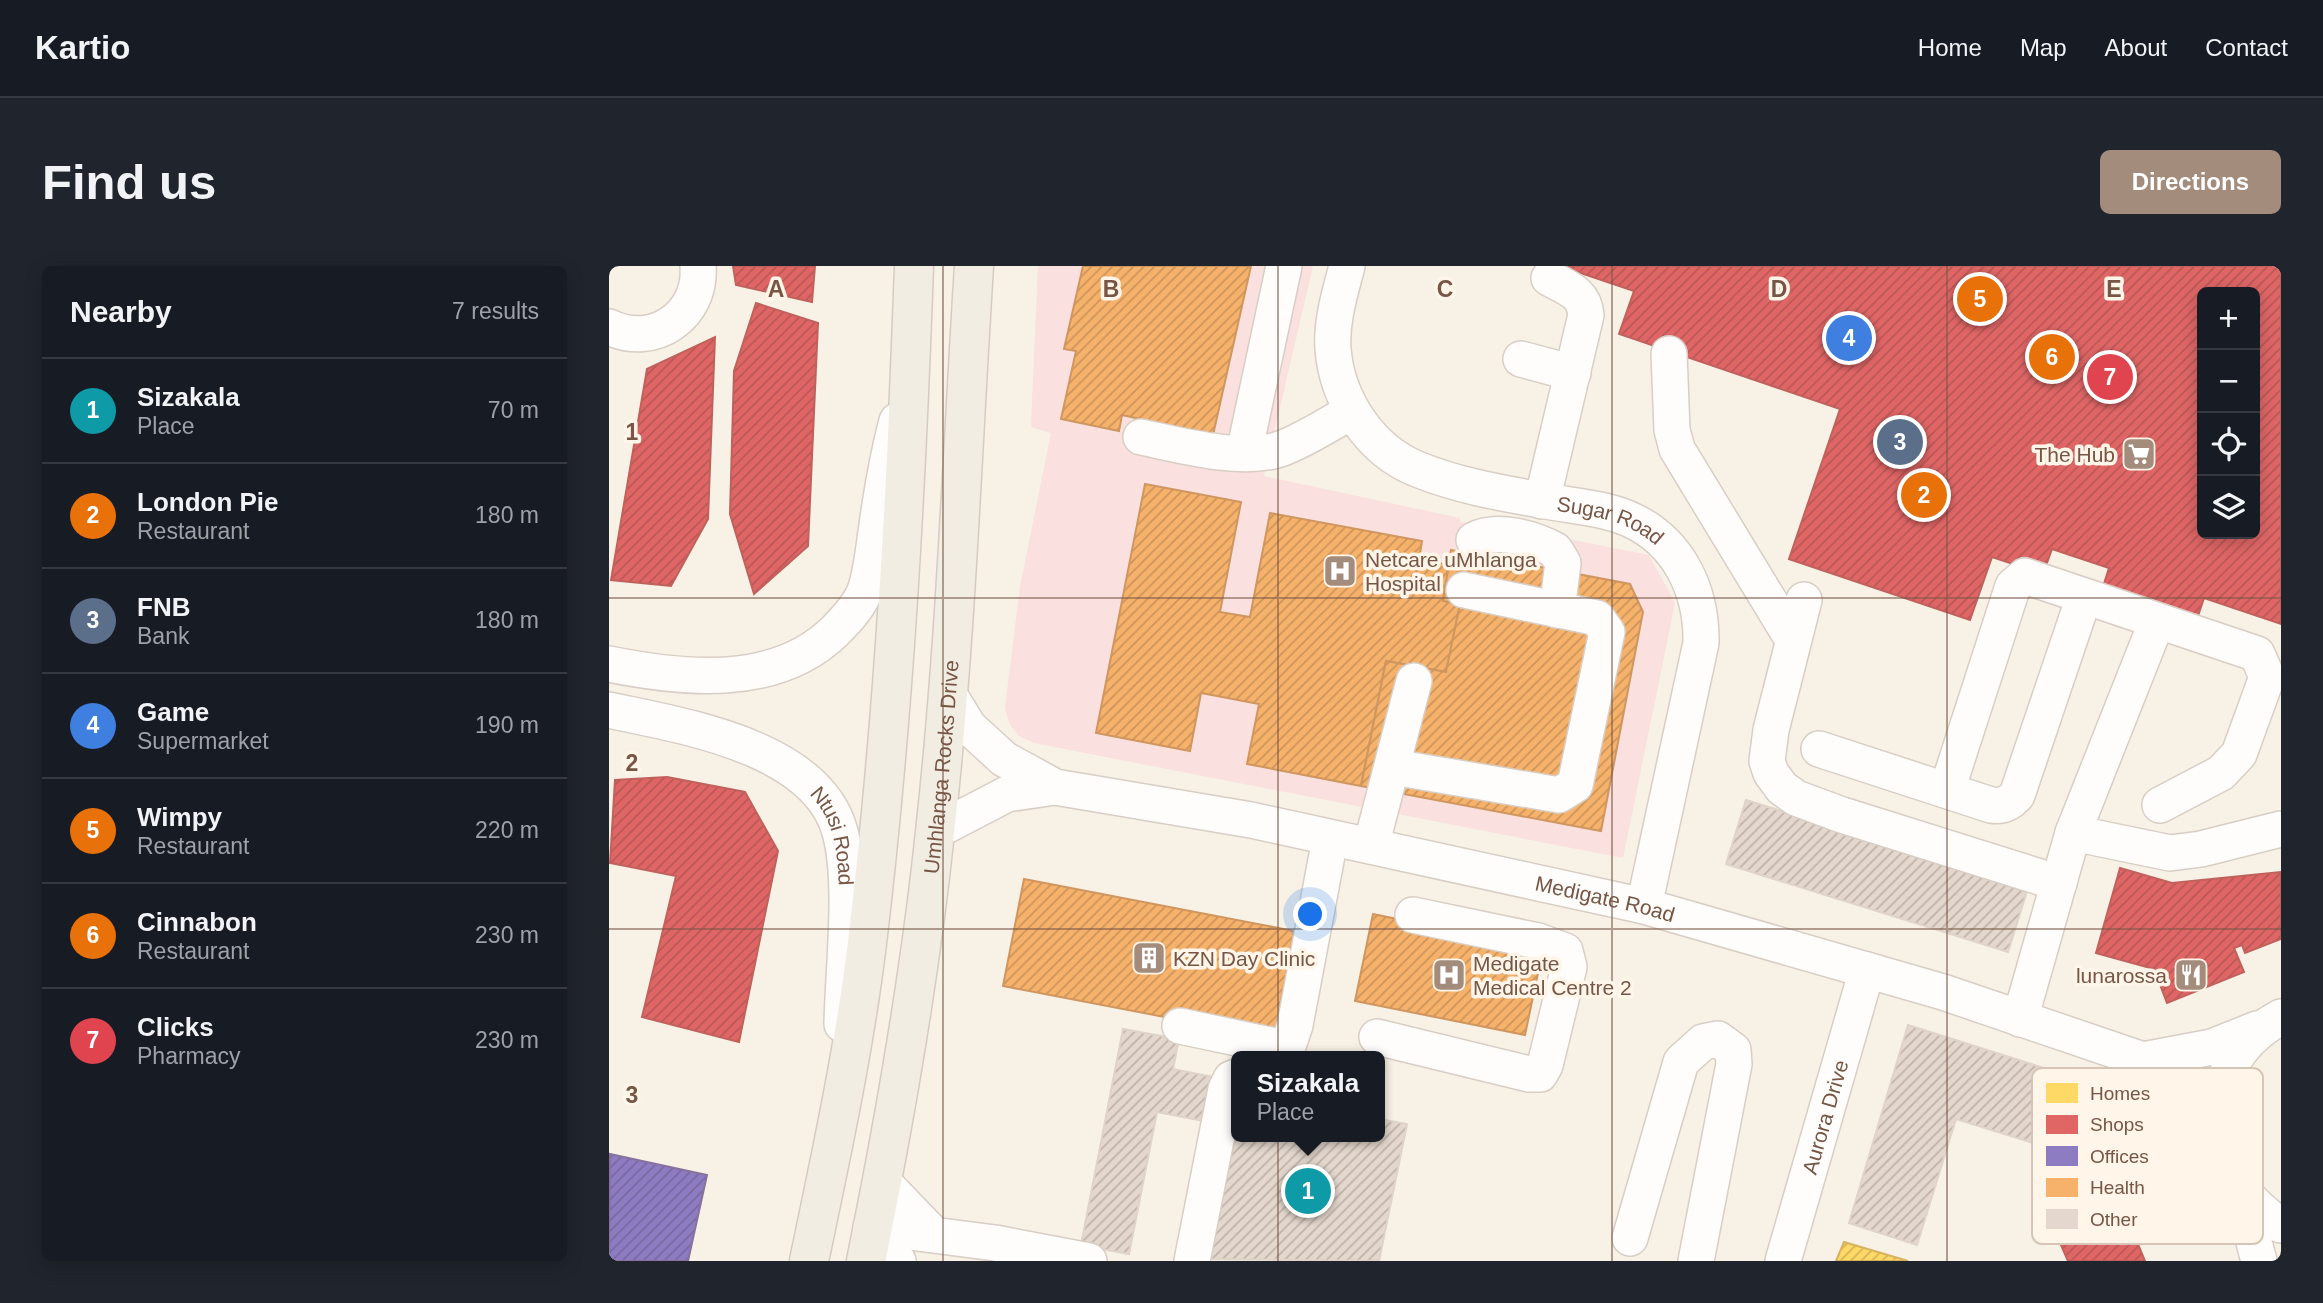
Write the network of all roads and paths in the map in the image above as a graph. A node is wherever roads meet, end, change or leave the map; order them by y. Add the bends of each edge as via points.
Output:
1 (698, 266) edge
2 (914, 266) edge
3 (974, 266) edge
4 (1284, 266) edge
5 (1347, 266) edge
6 (1549, 278) dead end
7 (609, 327) edge
8 (1669, 354) dead end
9 (1521, 359) dead end
10 (1573, 373) junction
11 (910, 377) junction
12 (1352, 411) junction
13 (1141, 438) dead end
14 (1244, 453) junction
15 (1542, 500) junction
16 (1474, 540) dead end
17 (1464, 590) dead end
18 (2084, 597) junction
19 (1804, 600) dead end
20 (1557, 610) junction
21 (2157, 621) junction
22 (1793, 639) junction
23 (609, 664) edge
24 (1414, 681) dead end
25 (948, 694) junction
26 (609, 710) edge
27 (1819, 749) dead end
28 (1393, 767) junction
29 (1055, 787) junction
30 (1947, 790) junction
31 (2160, 805) dead end
32 (2281, 829) edge
33 (936, 831) junction
34 (2073, 833) junction
35 (1330, 839) junction
36 (1371, 846) junction
37 (2059, 883) junction
38 (1550, 885) junction
39 (1644, 906) junction
40 (1413, 915) dead end
41 (1538, 940) junction
42 (1867, 970) junction
43 (2020, 1019) junction
44 (2274, 1021) edge
45 (1180, 1026) dead end
46 (1377, 1037) dead end
47 (2143, 1060) junction
48 (2151, 1068) edge
49 (2230, 1068) edge
50 (1231, 1079) edge
51 (839, 1112) junction
52 (881, 1180) junction
53 (2263, 1214) edge
54 (2281, 1226) edge
55 (933, 1234) junction
56 (1630, 1238) dead end
57 (2255, 1244) edge
58 (876, 1251) edge
59 (809, 1261) edge
60 (1089, 1261) edge
61 (1192, 1261) edge
62 (1696, 1261) edge
63 (1783, 1261) edge
64 (2259, 1261) edge

1 - 7 street via 694,297 681,318 640,334
2 - 11 main road
3 - 25 main road, Umhlanga Rocks Drive
4 - 14 street
5 - 12 street, Sugar Road via 1333,349
6 - 10 street via 1576,293 1585,309
8 - 22 street via 1677,449
9 - 10 street
10 - 15 street
11 - 23 street via 889,450 866,589 847,619 820,645 772,668 728,675 660,674
11 - 51 main road via 902,567 881,805 866,945
12 - 14 street via 1279,450
12 - 15 street, Sugar Road via 1386,451 1417,469
13 - 14 street
15 - 39 street, Sugar Road via 1610,513 1641,525 1661,539 1682,565 1698,600 1697,668
16 - 20 street via 1504,535 1555,550 1563,563
17 - 20 street
18 - 21 street
18 - 30 street via 2017,794 1998,806
18 - 30 street via 2025,576 2015,581
19 - 22 street
20 - 28 street via 1597,618 1607,632 1575,785 1569,792 1559,795
21 - 31 street via 2257,654 2267,677 2239,754 2221,773
21 - 34 street
22 - 37 street via 1770,730 1767,761 1782,788 1842,815
24 - 28 street
25 - 29 street, Medigate Road via 969,727 1004,759
25 - 33 main road, Umhlanga Rocks Drive
26 - 51 street, Ntusi Road via 716,735 761,752 809,783 832,813 842,839 846,877
27 - 30 street
28 - 36 street
29 - 33 street, Medigate Road via 1007,794
29 - 35 street, Medigate Road via 1251,820
32 - 34 street via 2169,853
33 - 52 main road, Umhlanga Rocks Drive via 893,1128
34 - 37 street
35 - 36 street, Medigate Road
35 - 45 street via 1288,1046
36 - 38 street, Medigate Road
37 - 43 street
38 - 39 street, Medigate Road
38 - 41 street
39 - 42 street, Medigate Road
40 - 41 street
41 - 46 street via 1565,951 1569,967 1540,1074
42 - 43 street, Medigate Road
42 - 63 street, Aurora Drive
43 - 47 street, Medigate Road
44 - 47 street, Medigate Road via 2212,1047
44 - 49 street via 2247,1043
47 - 48 street, Medigate Road
50 - 61 street
51 - 59 main road
52 - 55 street
52 - 58 main road, Umhlanga Rocks Drive
53 - 54 street
55 - 58 street
55 - 60 street
56 - 62 street via 1681,1062 1703,1042 1718,1039 1733,1050 1734,1064
57 - 64 street

